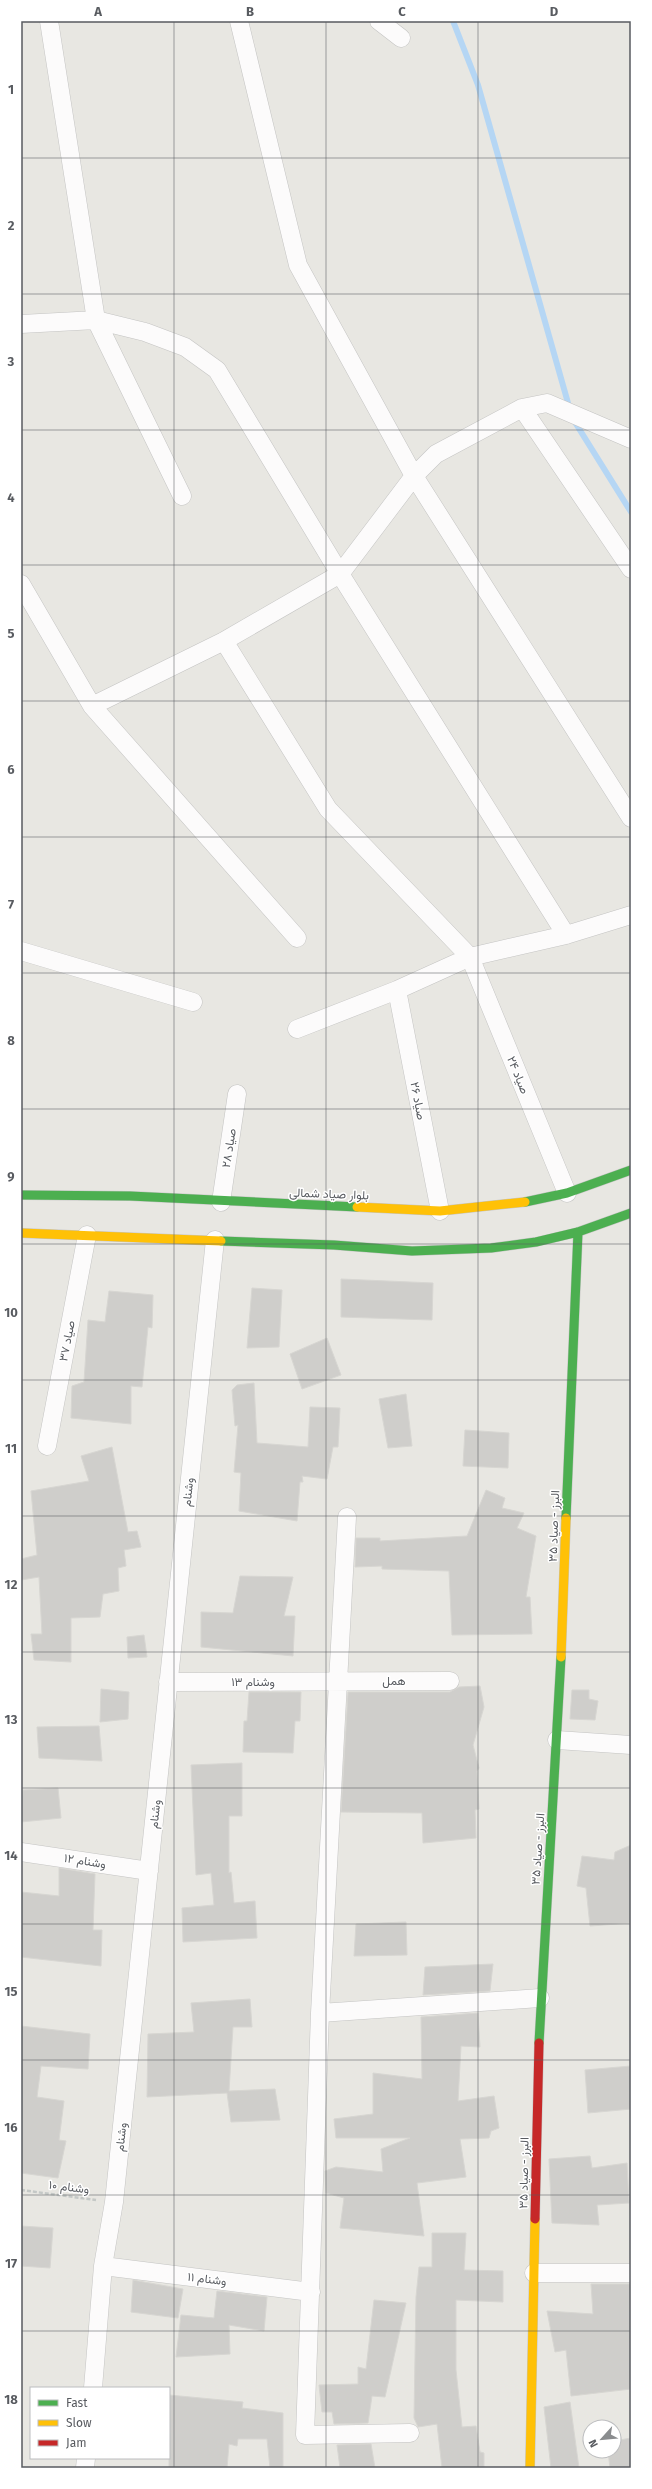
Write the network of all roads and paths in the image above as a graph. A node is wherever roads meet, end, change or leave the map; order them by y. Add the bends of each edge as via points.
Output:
1 (49, 21) edge
2 (239, 21) edge
3 (379, 21) edge
4 (401, 38) dead end
5 (96, 320) junction
6 (21, 324) edge
7 (522, 408) junction
8 (631, 439) edge
9 (414, 476) junction
10 (182, 496) dead end
11 (631, 569) edge
12 (340, 574) junction
13 (21, 584) edge
14 (224, 641) junction
15 (92, 706) junction
16 (631, 818) edge
17 (631, 915) edge
18 (566, 934) junction
19 (297, 938) dead end
20 (21, 951) edge
21 (470, 957) junction
22 (397, 990) junction
23 (193, 1002) dead end
24 (297, 1030) dead end
25 (237, 1094) dead end
26 (631, 1170) edge
27 (567, 1193) junction
28 (21, 1195) edge
29 (221, 1202) junction
30 (440, 1211) junction
31 (631, 1213) edge
32 (578, 1232) junction
33 (21, 1233) edge
34 (87, 1235) junction
35 (215, 1240) junction
36 (48, 1446) dead end
37 (347, 1517) dead end
38 (338, 1681) junction
39 (450, 1681) dead end
40 (168, 1682) junction
41 (557, 1740) junction
42 (631, 1745) edge
43 (21, 1852) edge
44 (149, 1871) junction
45 (540, 1998) junction
46 (320, 2013) junction
47 (21, 2190) edge
48 (114, 2202) junction
49 (104, 2266) junction
50 (534, 2273) junction
51 (631, 2273) edge
52 (311, 2292) junction
53 (93, 2387) edge
54 (410, 2433) dead end
55 (530, 2468) edge

1 - 5 street
2 - 9 street via 298,265
3 - 4 street
5 - 6 street
5 - 10 street
5 - 12 street via 145,332 185,347 217,370
7 - 8 street via 547,403
7 - 9 street via 436,454
7 - 11 street
9 - 12 street
9 - 16 street
12 - 14 street
12 - 18 street
13 - 15 street
14 - 15 street
14 - 21 street via 328,809
15 - 19 street
17 - 18 street
18 - 21 street
20 - 23 street
21 - 22 street
21 - 27 street, صیاد ۲۴
22 - 24 street
22 - 30 street, صیاد ۲۶
25 - 29 street, صیاد ۲۸
26 - 27 main road, بلوار صیاد شمالی
27 - 30 main road, بلوار صیاد شمالی via 479,1209
28 - 29 main road, بلوار صیاد شمالی via 130,1196
29 - 30 main road, بلوار صیاد شمالی
31 - 32 main road
32 - 35 main road via 536,1242 491,1248 412,1251
32 - 41 main road, البرز - صیاد ۳۵
33 - 34 main road
34 - 35 main road
34 - 36 street, صیاد ۳۷
35 - 40 street, وشنام
37 - 38 street
38 - 39 street, همل
38 - 40 street, وشنام ۱۳
38 - 46 street
40 - 44 street, وشنام
41 - 42 street
41 - 45 main road, البرز - صیاد ۳۵
43 - 44 street, وشنام ۱۲
44 - 48 street, وشنام
45 - 46 street
45 - 50 main road, البرز - صیاد ۳۵
46 - 52 street
47 - 48 path, وشنام ۱۰
48 - 49 street, وشنام
49 - 52 street, وشنام ۱۱
49 - 53 street, وشنام
50 - 51 street
50 - 55 main road, البرز - صیاد ۳۵
52 - 54 street via 305,2435

